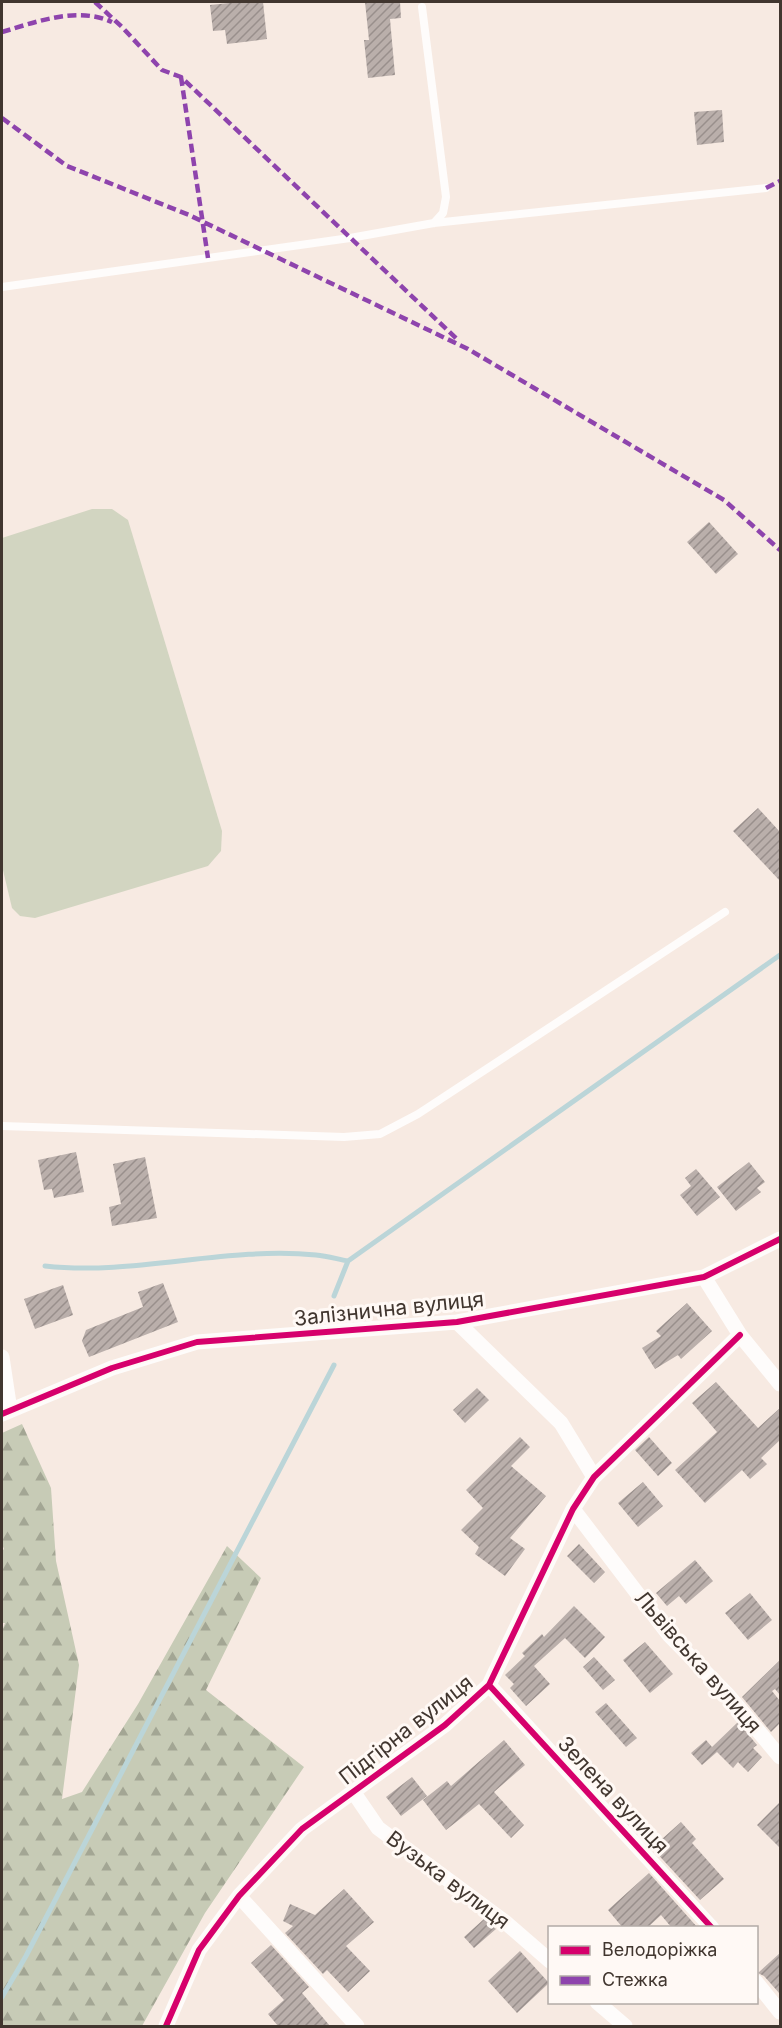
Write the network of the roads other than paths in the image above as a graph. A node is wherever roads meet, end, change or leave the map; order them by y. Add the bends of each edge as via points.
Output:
1 (422, 8) dead end
2 (765, 188) dead end
3 (434, 222) junction
4 (2, 287) edge
5 (725, 912) dead end
6 (2, 1126) edge
7 (780, 1239) edge
8 (704, 1277) junction
9 (457, 1322) junction
10 (740, 1335) junction
11 (2, 1357) edge
12 (780, 1384) edge
13 (6, 1412) edge
14 (594, 1477) junction
15 (573, 1509) junction
16 (489, 1685) junction
17 (780, 1757) edge
18 (354, 1793) junction
19 (239, 1896) junction
20 (710, 1926) edge
21 (548, 1960) edge
22 (758, 1984) edge
23 (599, 2004) edge
24 (780, 2012) edge
25 (166, 2026) edge
26 (357, 2026) edge
27 (625, 2026) edge

1 - 3 lane via 446,197 443,213
2 - 3 lane
3 - 4 lane via 350,238
5 - 6 lane via 418,1114 380,1134 344,1137
7 - 8 street, Залізнична вулиця
8 - 9 street, Залізнична вулиця
8 - 10 street
9 - 13 street, Залізнична вулиця via 197,1342 111,1368
9 - 14 street via 561,1423
10 - 12 street
10 - 14 street, Підгірна вулиця
11 - 13 street
14 - 15 street, Підгірна вулиця
15 - 16 street, Підгірна вулиця
15 - 17 street, Львівська вулиця via 669,1635 728,1695
16 - 18 street, Підгірна вулиця via 445,1725
16 - 20 street, Зелена вулиця
18 - 19 street, Підгірна вулиця via 302,1829
18 - 21 street, Вузька вулиця via 378,1828 505,1922
19 - 25 street, Підгірна вулиця via 199,1950
19 - 26 street
22 - 24 street
23 - 27 street

